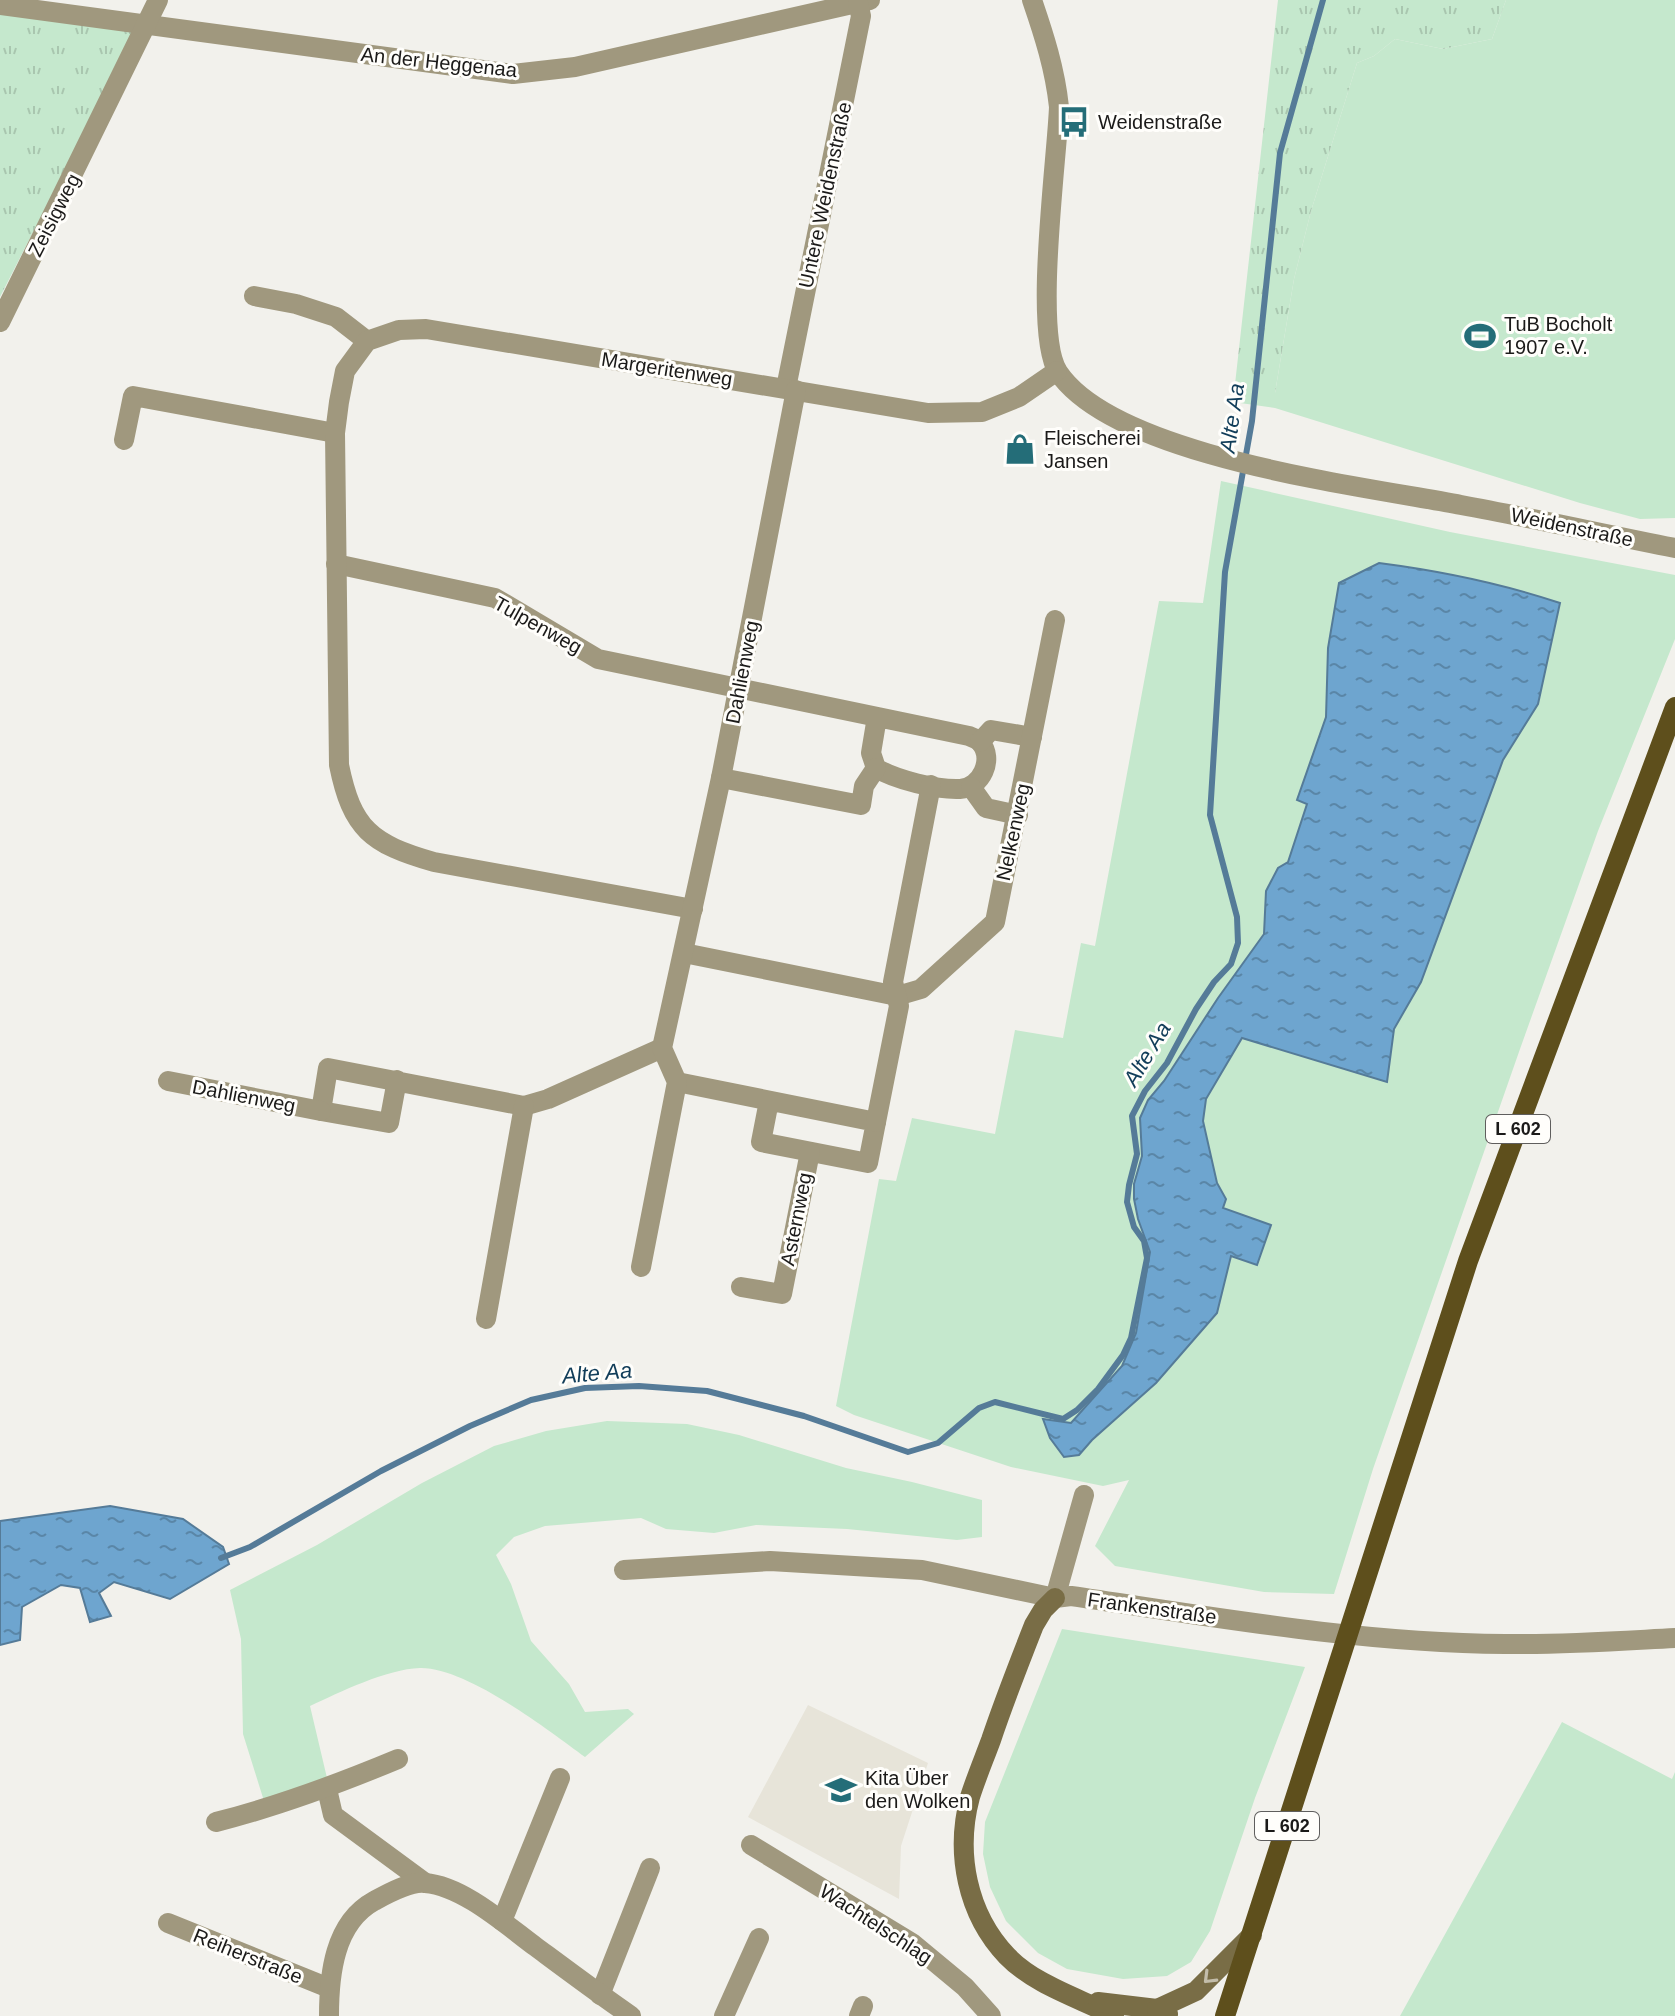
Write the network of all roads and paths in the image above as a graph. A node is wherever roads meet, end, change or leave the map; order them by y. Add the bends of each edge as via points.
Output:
1 (158, 0) edge
2 (1032, 0) edge
3 (864, 1) edge
4 (0, 5) edge
5 (146, 25) junction
6 (254, 296) dead end
7 (0, 322) edge
8 (367, 341) junction
9 (1057, 371) junction
10 (791, 389) junction
11 (335, 433) junction
12 (124, 440) dead end
13 (1675, 548) edge
14 (336, 564) junction
15 (1055, 620) dead end
16 (739, 688) junction
17 (1675, 707) edge
18 (877, 717) junction
19 (1032, 737) junction
20 (980, 742) junction
21 (876, 768) junction
22 (721, 778) junction
23 (931, 785) junction
24 (971, 787) junction
25 (1018, 815) junction
26 (693, 909) junction
27 (684, 953) junction
28 (897, 996) junction
29 (662, 1048) junction
30 (397, 1080) junction
31 (168, 1081) dead end
32 (677, 1082) junction
33 (769, 1101) junction
34 (524, 1106) junction
35 (321, 1111) junction
36 (876, 1122) junction
37 (810, 1152) junction
38 (641, 1267) dead end
39 (741, 1287) dead end
40 (486, 1319) dead end
41 (1084, 1495) dead end
42 (624, 1570) dead end
43 (1055, 1598) junction
44 (1675, 1638) edge
45 (398, 1759) dead end
46 (560, 1778) dead end
47 (327, 1789) junction
48 (216, 1822) dead end
49 (751, 1845) dead end
50 (650, 1868) dead end
51 (424, 1882) junction
52 (502, 1921) junction
53 (168, 1923) dead end
54 (1252, 1935) junction
55 (759, 1938) dead end
56 (329, 1988) junction
57 (600, 1995) junction
58 (1082, 2000) junction
59 (1165, 2012) edge
60 (329, 2016) edge
61 (631, 2016) edge
62 (724, 2016) edge
63 (991, 2016) edge
64 (1114, 2016) edge
65 (1225, 2016) edge

1 - 5 street, Zeisigweg
2 - 9 street via 1046,39 1059,107 1047,295 1048,339
3 - 5 street, An der Heggenaa via 575,67 513,74
3 - 10 street, Untere Weidenstraße
4 - 5 street, An der Heggenaa
5 - 7 street, Zeisigweg
6 - 8 street via 336,317
8 - 10 street, Margeritenweg via 399,330 426,329
8 - 11 street via 345,371
9 - 10 street, Margeritenweg via 1019,397 982,412 928,413
9 - 13 street, Weidenstraße via 1083,397 1139,429 1228,459
10 - 16 street, Dahlienweg
11 - 12 street via 133,396
11 - 14 street
14 - 16 street, Tulpenweg via 495,598 598,659
14 - 26 street via 339,765 346,800 363,827 407,854 434,862
15 - 19 street, Nelkenweg
16 - 18 street
16 - 22 street, Dahlienweg
17 - 54 main road, L 602 via 1468,1261
18 - 20 street
18 - 21 street via 871,753
19 - 20 street via 991,730
19 - 25 street, Nelkenweg
20 - 24 street, Nelkenweg via 986,754 983,775
21 - 22 street via 864,786 861,805
21 - 23 street via 890,777
22 - 26 street, Dahlienweg
23 - 24 street
23 - 28 street via 893,982
24 - 25 street via 986,808
25 - 28 street, Nelkenweg via 995,922 921,989
26 - 27 street, Dahlienweg
27 - 28 street
27 - 29 street, Dahlienweg
28 - 36 street
29 - 32 street
29 - 34 street
30 - 34 street, Dahlienweg
30 - 35 street, Dahlienweg via 389,1123
30 - 35 street, Dahlienweg via 328,1068
31 - 35 street, Dahlienweg
32 - 33 street
32 - 38 street
33 - 36 street
33 - 37 street, Asternweg via 761,1142
34 - 40 street
36 - 37 street, Asternweg via 868,1163
37 - 39 street, Asternweg via 782,1294
41 - 43 street
42 - 43 street, Frankenstraße via 770,1561 922,1570
43 - 44 street, Frankenstraße via 1412,1640 1504,1644
43 - 58 main road, L 602 via 1034,1625 970,1799 965,1871 978,1912 1008,1958
45 - 47 street
46 - 52 street
47 - 48 street
47 - 51 street via 333,1815
49 - 63 street, Wachtelschlag via 912,1943
50 - 57 street
51 - 52 street via 471,1898
51 - 56 street, Reiherstraße via 363,1907 345,1930
52 - 57 street
53 - 56 street, Reiherstraße
54 -> 59 main road, L 602 via 1196,1991
54 - 65 main road, L 602
55 - 62 street
56 - 60 street, Reiherstraße
57 - 61 street
58 - 59 main road, L 602
58 - 64 main road, L 602

